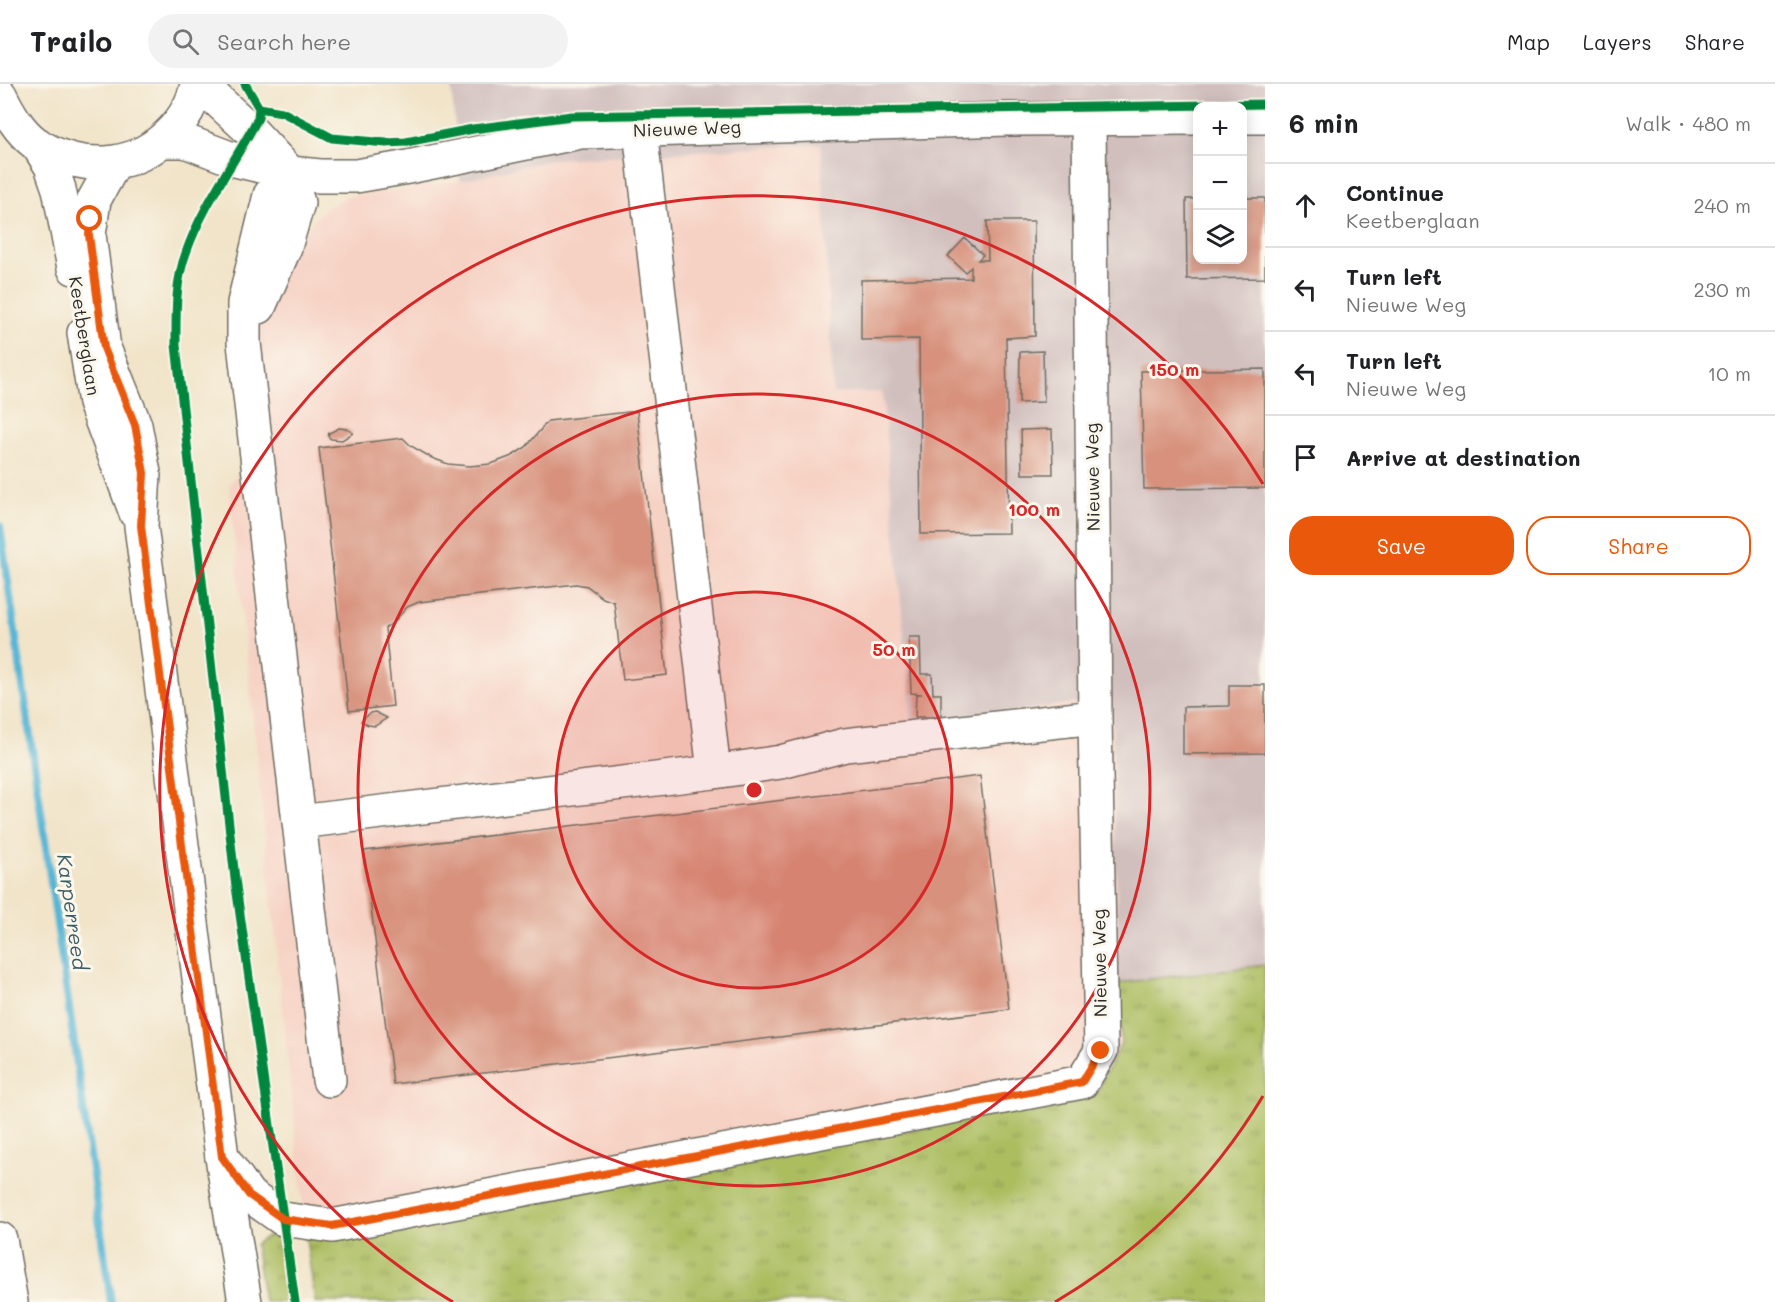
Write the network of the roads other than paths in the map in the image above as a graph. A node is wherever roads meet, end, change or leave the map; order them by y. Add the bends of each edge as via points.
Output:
1 (197, 84) edge
2 (207, 84) edge
3 (0, 95) edge
4 (1247, 117) edge
5 (1265, 117) edge
6 (1193, 118) edge
7 (1089, 119) junction
8 (640, 130) junction
9 (162, 141) junction
10 (37, 144) junction
11 (115, 162) junction
12 (290, 173) junction
13 (141, 526) junction
14 (1095, 717) junction
15 (714, 772) junction
16 (299, 822) junction
17 (329, 1080) dead end
18 (222, 1157) junction
19 (0, 1239) edge
20 (11, 1302) edge
21 (245, 1302) edge

1 - 9 main road via 184,114
2 - 12 main road via 214,97
3 - 10 main road via 14,122
4 - 5 main road
6 - 7 main road, Nieuwe Weg
7 - 8 main road, Nieuwe Weg
7 - 14 main road, Nieuwe Weg
8 - 12 main road, Nieuwe Weg via 580,132 356,176
8 - 15 main road
9 - 11 main road
9 - 12 main road, Nieuwe Weg via 185,141 235,160
10 - 11 main road via 75,161
10 - 13 main road, Keetberglaan via 51,166 65,216 94,403
11 - 13 main road, Keetberglaan via 94,200 89,235 104,348 135,425 144,473
12 - 16 main road via 298,203 285,247 261,300 252,337 249,378
13 - 18 main road, Keetberglaan
14 - 15 main road via 845,745 781,762
14 - 18 main road, Nieuwe Weg via 1101,1051 1082,1082 332,1226 283,1219 249,1195
15 - 16 main road
16 - 17 main road
18 - 21 main road, Keetberglaan
19 - 20 main road

